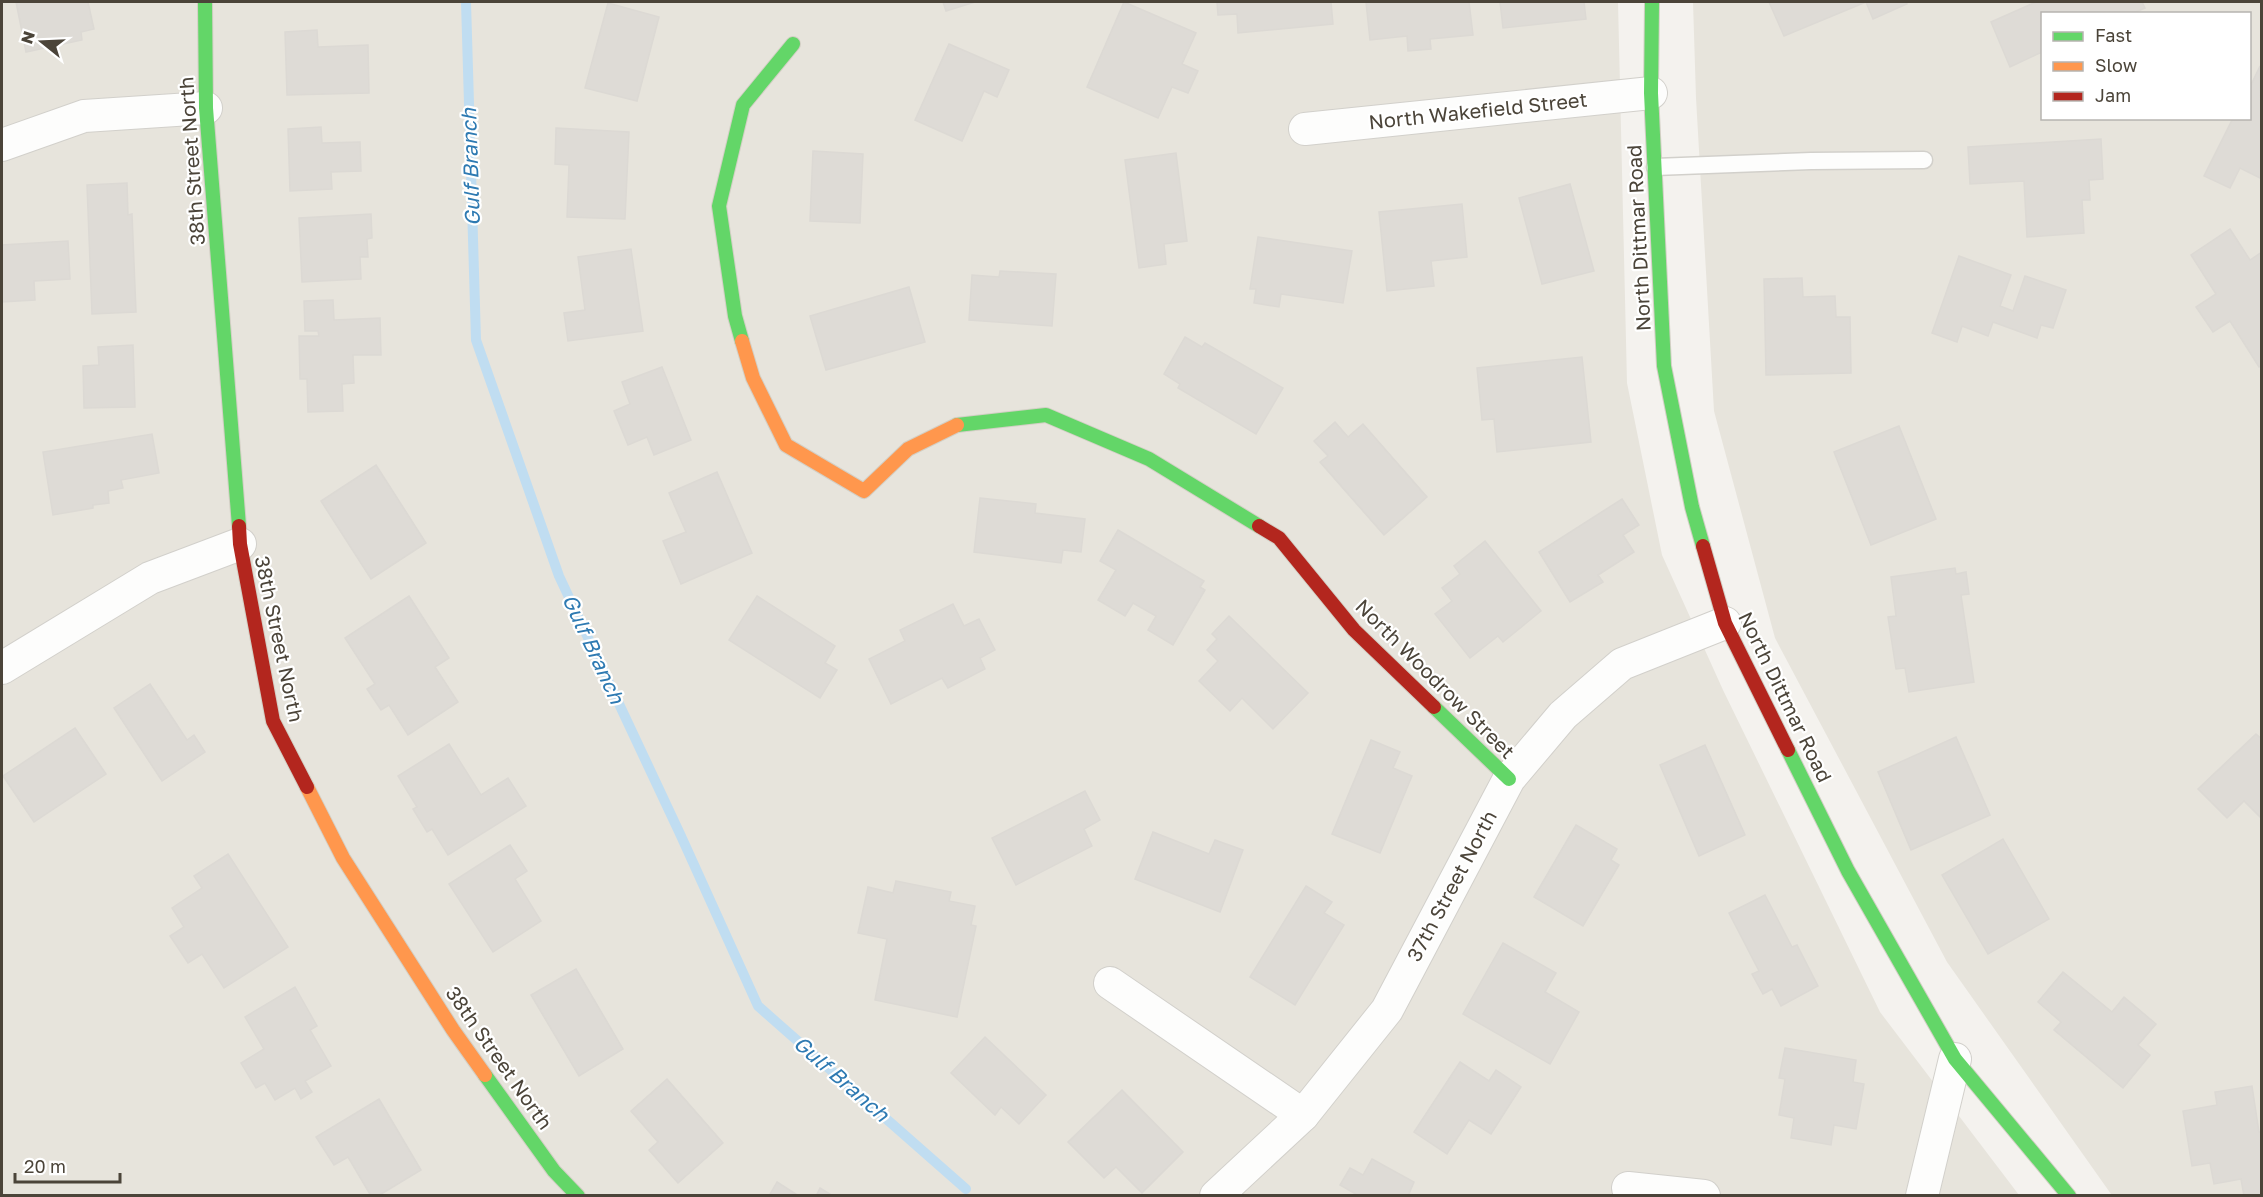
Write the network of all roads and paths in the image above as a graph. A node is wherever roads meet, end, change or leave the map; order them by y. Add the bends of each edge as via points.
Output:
1 (205, 2) edge
2 (1652, 2) edge
3 (793, 44) dead end
4 (1651, 93) junction
5 (206, 108) junction
6 (1305, 129) dead end
7 (2, 144) edge
8 (1924, 160) dead end
9 (1655, 167) junction
10 (240, 544) junction
11 (1725, 623) junction
12 (2, 668) edge
13 (1509, 779) junction
14 (1110, 983) dead end
15 (1955, 1059) junction
16 (1303, 1115) junction
17 (1628, 1188) dead end
18 (578, 1196) edge
19 (1216, 1196) edge
20 (1704, 1196) edge
21 (1922, 1196) edge
22 (2069, 1196) edge

1 - 5 street, 38th Street North
2 - 4 street, North Dittmar Road
3 - 13 street, North Woodrow Street via 743,105 719,206 738,326 753,378 786,445 864,491 908,449 954,425 1046,415 1149,459 1279,538 1354,630
4 - 6 street, North Wakefield Street
4 - 9 street, North Dittmar Road
5 - 7 street via 84,116
5 - 10 street, 38th Street North
8 - 9 lane
9 - 11 street, North Dittmar Road via 1665,366 1692,507
10 - 12 street via 150,578
10 - 18 street, 38th Street North via 273,721 343,858 453,1030 554,1171
11 - 13 street, 37th Street North via 1622,664 1563,715
11 - 15 street, North Dittmar Road via 1848,871
13 - 16 street, 37th Street North via 1387,1010
14 - 16 street
15 - 21 street
15 - 22 street, North Dittmar Road
16 - 19 street, 37th Street North
17 - 20 street

